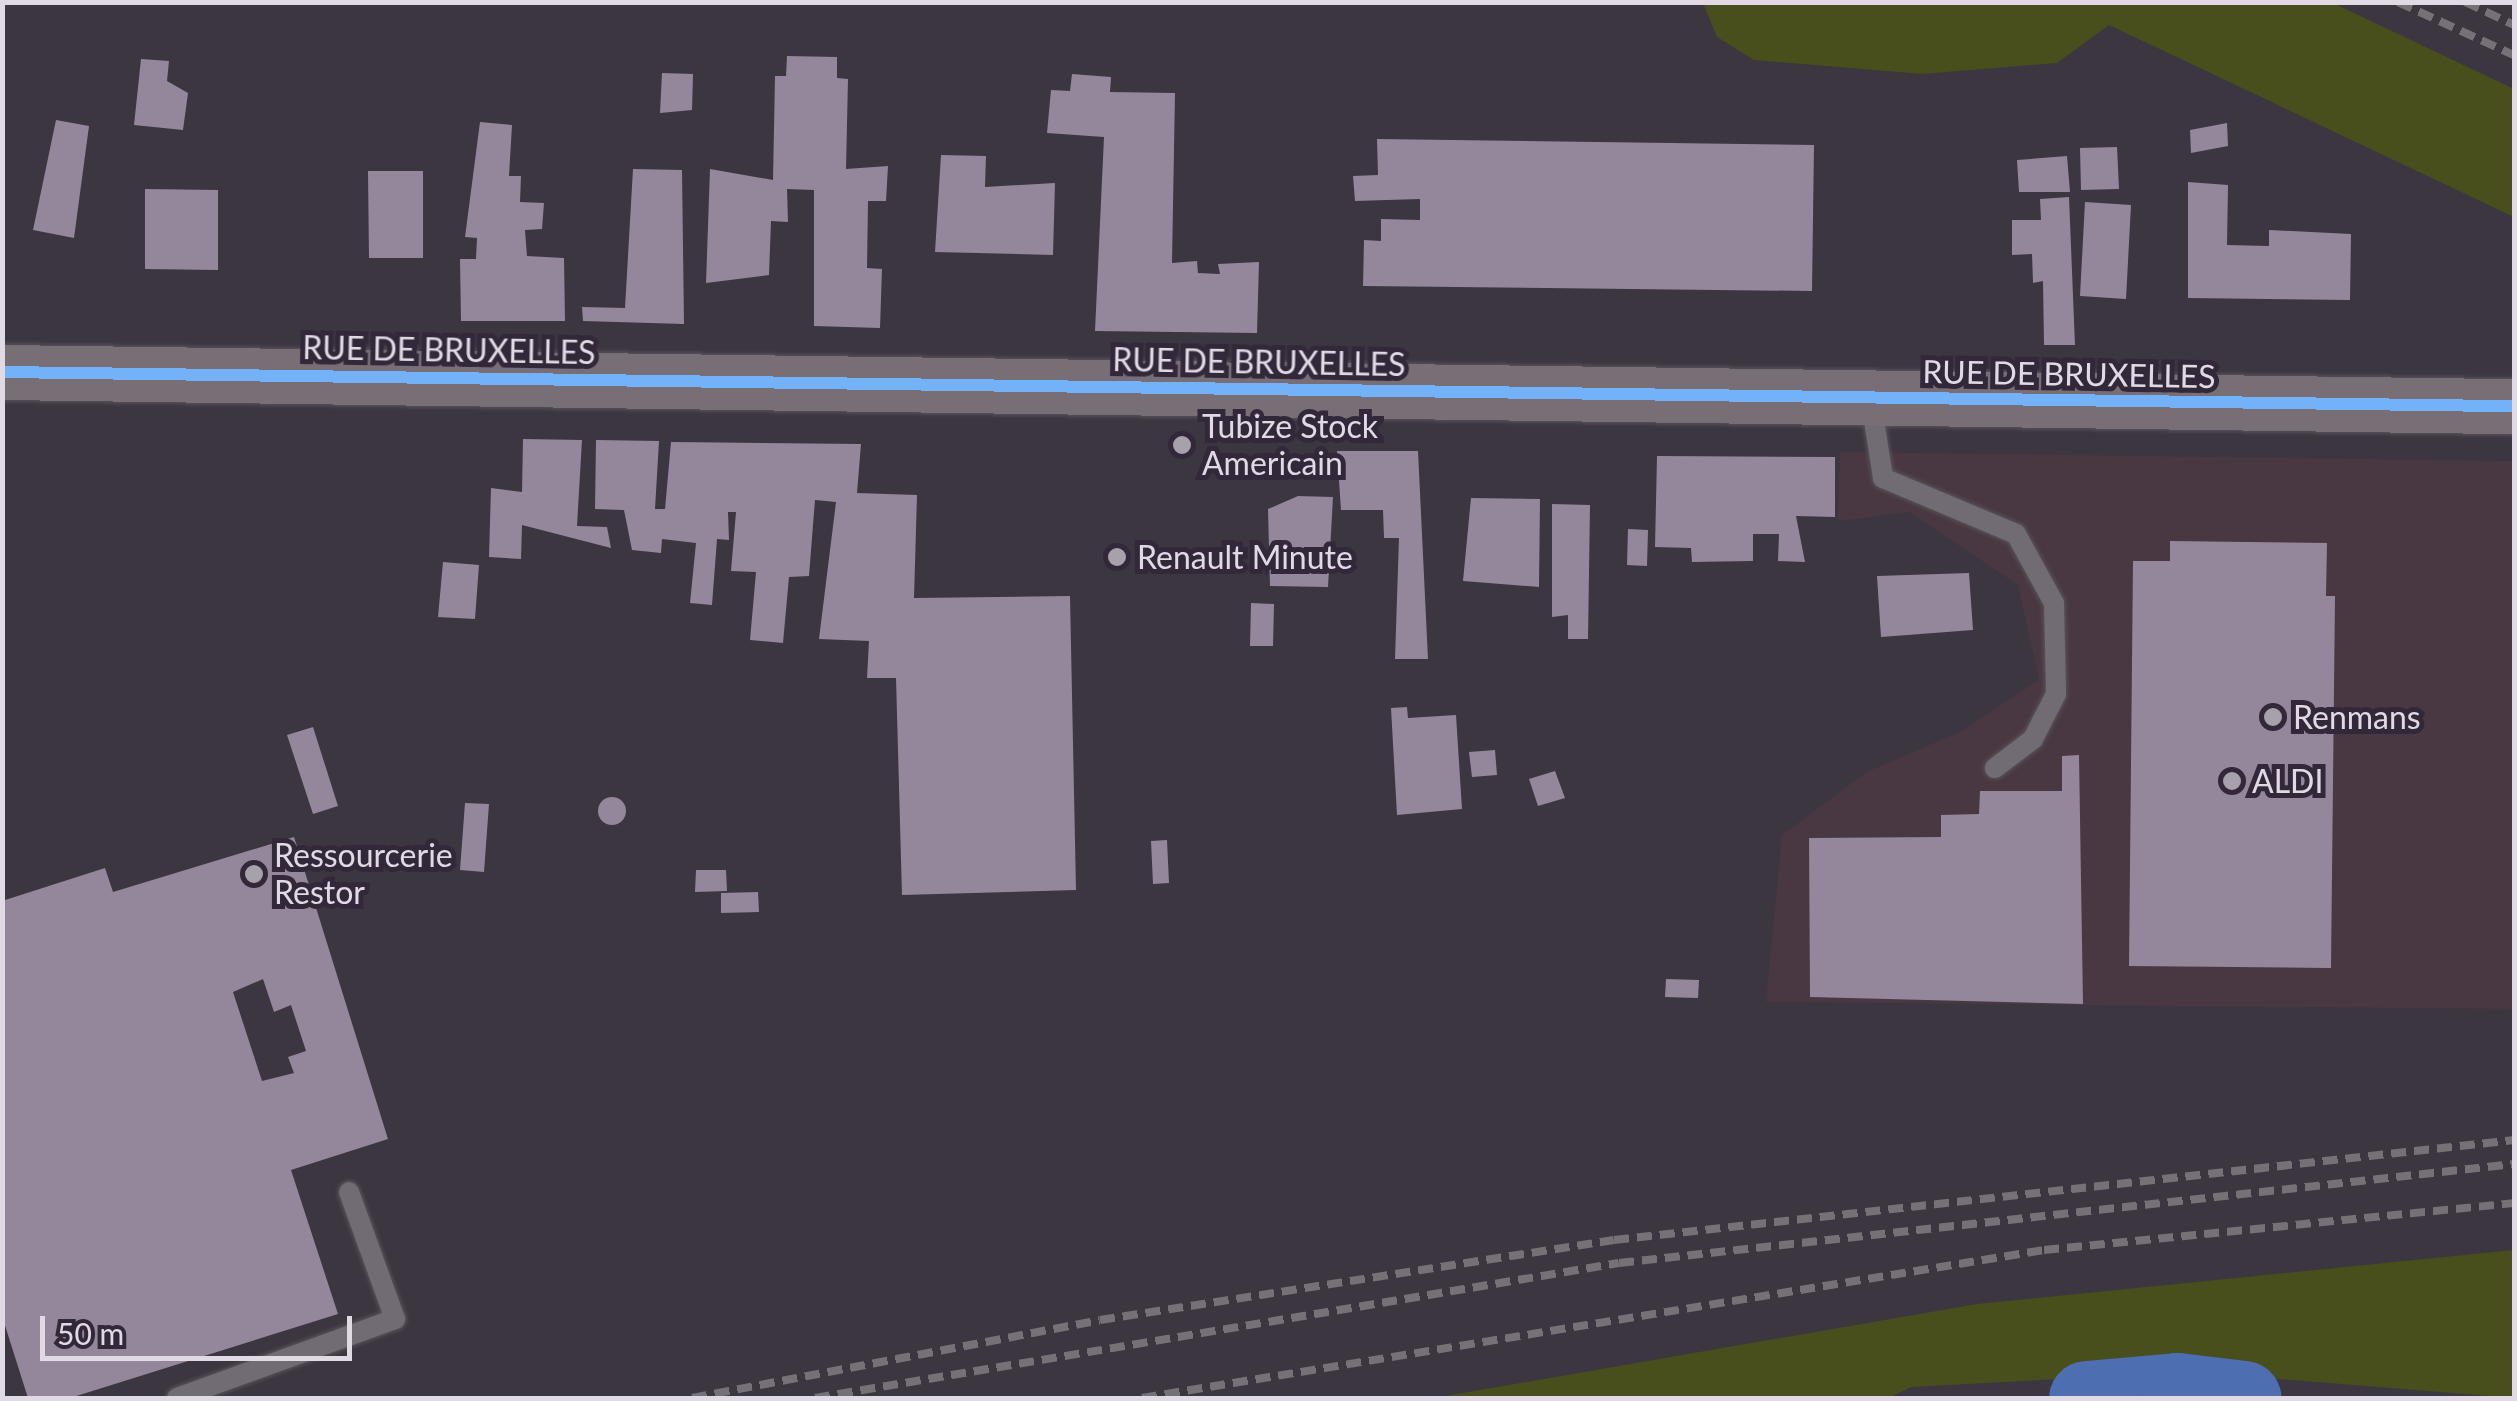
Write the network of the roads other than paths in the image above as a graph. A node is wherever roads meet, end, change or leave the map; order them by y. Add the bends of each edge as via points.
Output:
1 (2, 372) edge
2 (1870, 399) junction
3 (2514, 406) edge
4 (1994, 768) dead end
5 (349, 1192) dead end
6 (177, 1398) edge

1 - 2 main road, RUE DE BRUXELLES
2 - 3 main road, RUE DE BRUXELLES
2 - 4 lane via 1883,478 2016,534 2054,604 2056,694 2033,739
5 - 6 lane via 395,1319

